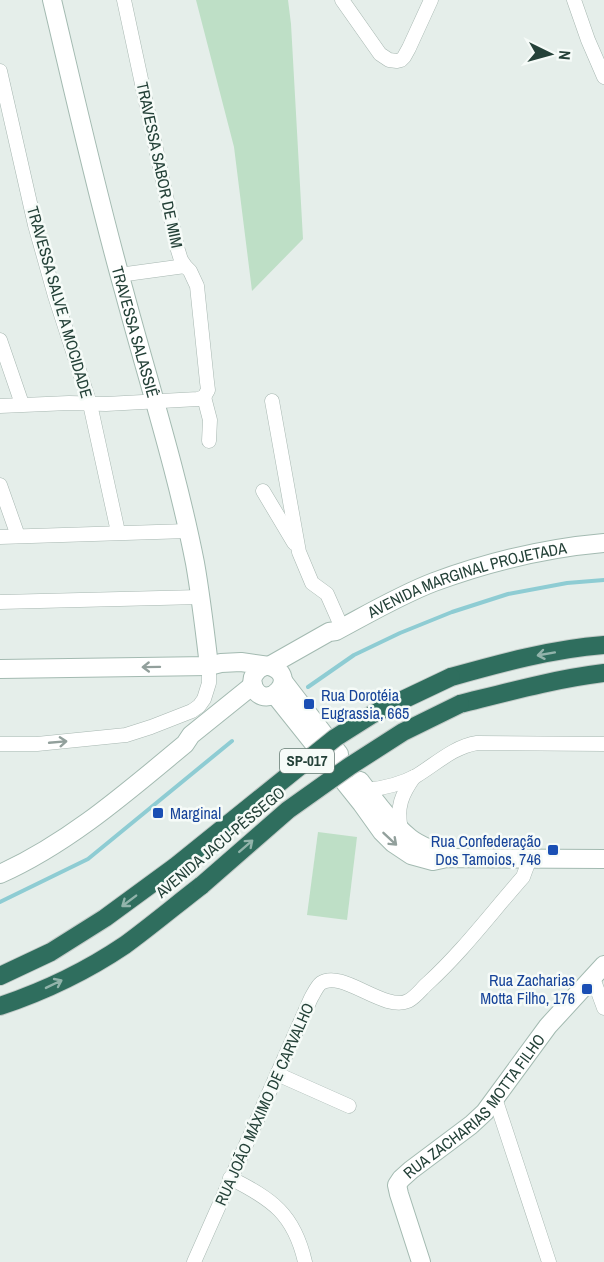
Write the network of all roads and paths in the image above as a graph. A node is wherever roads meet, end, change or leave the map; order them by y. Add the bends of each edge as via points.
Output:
1 (52, 0) edge
2 (124, 0) edge
3 (342, 0) edge
4 (431, 0) edge
5 (574, 0) edge
6 (0, 71) edge
7 (604, 77) edge
8 (185, 266) junction
9 (119, 275) junction
10 (0, 340) edge
11 (204, 397) junction
12 (272, 401) dead end
13 (155, 402) junction
14 (22, 404) junction
15 (90, 404) junction
16 (0, 406) edge
17 (209, 441) dead end
18 (0, 485) edge
19 (263, 491) dead end
20 (188, 531) junction
21 (118, 532) junction
22 (18, 536) junction
23 (0, 537) edge
24 (604, 543) edge
25 (300, 552) junction
26 (200, 597) junction
27 (0, 602) edge
28 (339, 630) junction
29 (604, 645) edge
30 (209, 666) junction
31 (0, 669) edge
32 (604, 673) edge
33 (267, 680) junction
34 (0, 744) edge
35 (604, 744) edge
36 (414, 777) junction
37 (367, 790) junction
38 (400, 829) junction
39 (447, 858) junction
40 (530, 858) junction
41 (604, 859) edge
42 (0, 874) edge
43 (600, 972) edge
44 (0, 976) edge
45 (0, 1006) edge
46 (604, 1008) edge
47 (277, 1074) junction
48 (495, 1098) junction
49 (349, 1106) dead end
50 (230, 1178) junction
51 (194, 1262) edge
52 (305, 1262) edge
53 (421, 1262) edge
54 (549, 1262) edge

1 - 9 main road, TRAVESSA SALASSIÊ
2 - 8 street, TRAVESSA SABOR DE MIM via 177,247
3 - 4 street via 380,54 389,60 401,60
5 - 7 street
6 - 15 street, TRAVESSA SALVE A MOCIDADE via 35,225
8 - 9 street
8 - 11 street, TRAVESSA SABOR DE MIM via 197,286 207,382
9 - 13 main road, TRAVESSA SALASSIÊ
10 - 14 street
11 - 13 street
11 - 17 street, TRAVESSA SABOR DE MIM via 210,420
12 - 25 street
13 - 15 street
13 - 20 main road, TRAVESSA SALASSIÊ
14 - 15 street
14 - 16 street
15 - 21 street, TRAVESSA SALVE A MOCIDADE
18 - 22 street
19 - 25 street
20 - 21 street
20 - 26 main road, TRAVESSA SALASSIÊ
21 - 22 street
22 - 23 street
24 - 28 main road, AVENIDA MARGINAL PROJETADA via 543,551 433,582
25 - 28 street via 312,583 327,594
26 - 27 street
26 - 30 main road, TRAVESSA SALASSIÊ
28 - 33 main road, AVENIDA MARGINAL PROJETADA via 329,632
29 -> 44 highway, AVENIDA JACU-PÊSSEGO / SP-017, bridge via 527,657 451,677 373,714 335,738 105,918 51,952
30 -> 31 main road
30 - 33 main road via 241,662
34 -> 30 street via 126,735 151,727 199,706 209,683
45 -> 32 highway, AVENIDA JACU-PÊSSEGO / SP-017, bridge via 78,973 124,946 288,810 403,732 460,704
33 - 37 main road
33 -> 39 main road via 393,843 411,855 433,861
33 - 42 main road, AVENIDA MARGINAL PROJETADA via 195,742 185,744 100,813 59,842
35 - 36 street via 477,743 457,748
36 - 37 street via 386,788
36 - 38 street via 404,791 399,809
37 - 38 main road
38 - 39 main road via 423,847
39 - 40 main road
40 - 41 main road
40 - 47 street, RUA JOÃO MÁXIMO DE CARVALHO via 523,877 441,971 407,1001 391,1002 348,984 322,982
43 - 46 street
43 - 48 main road, RUA ZACHARIAS MOTTA FILHO via 548,1026
47 - 49 street
47 - 50 street, RUA JOÃO MÁXIMO DE CARVALHO
48 - 53 main road, RUA ZACHARIAS MOTTA FILHO via 471,1125 397,1185
48 - 54 street
50 - 51 street, RUA JOÃO MÁXIMO DE CARVALHO
50 - 52 street via 258,1192 279,1209 301,1246

